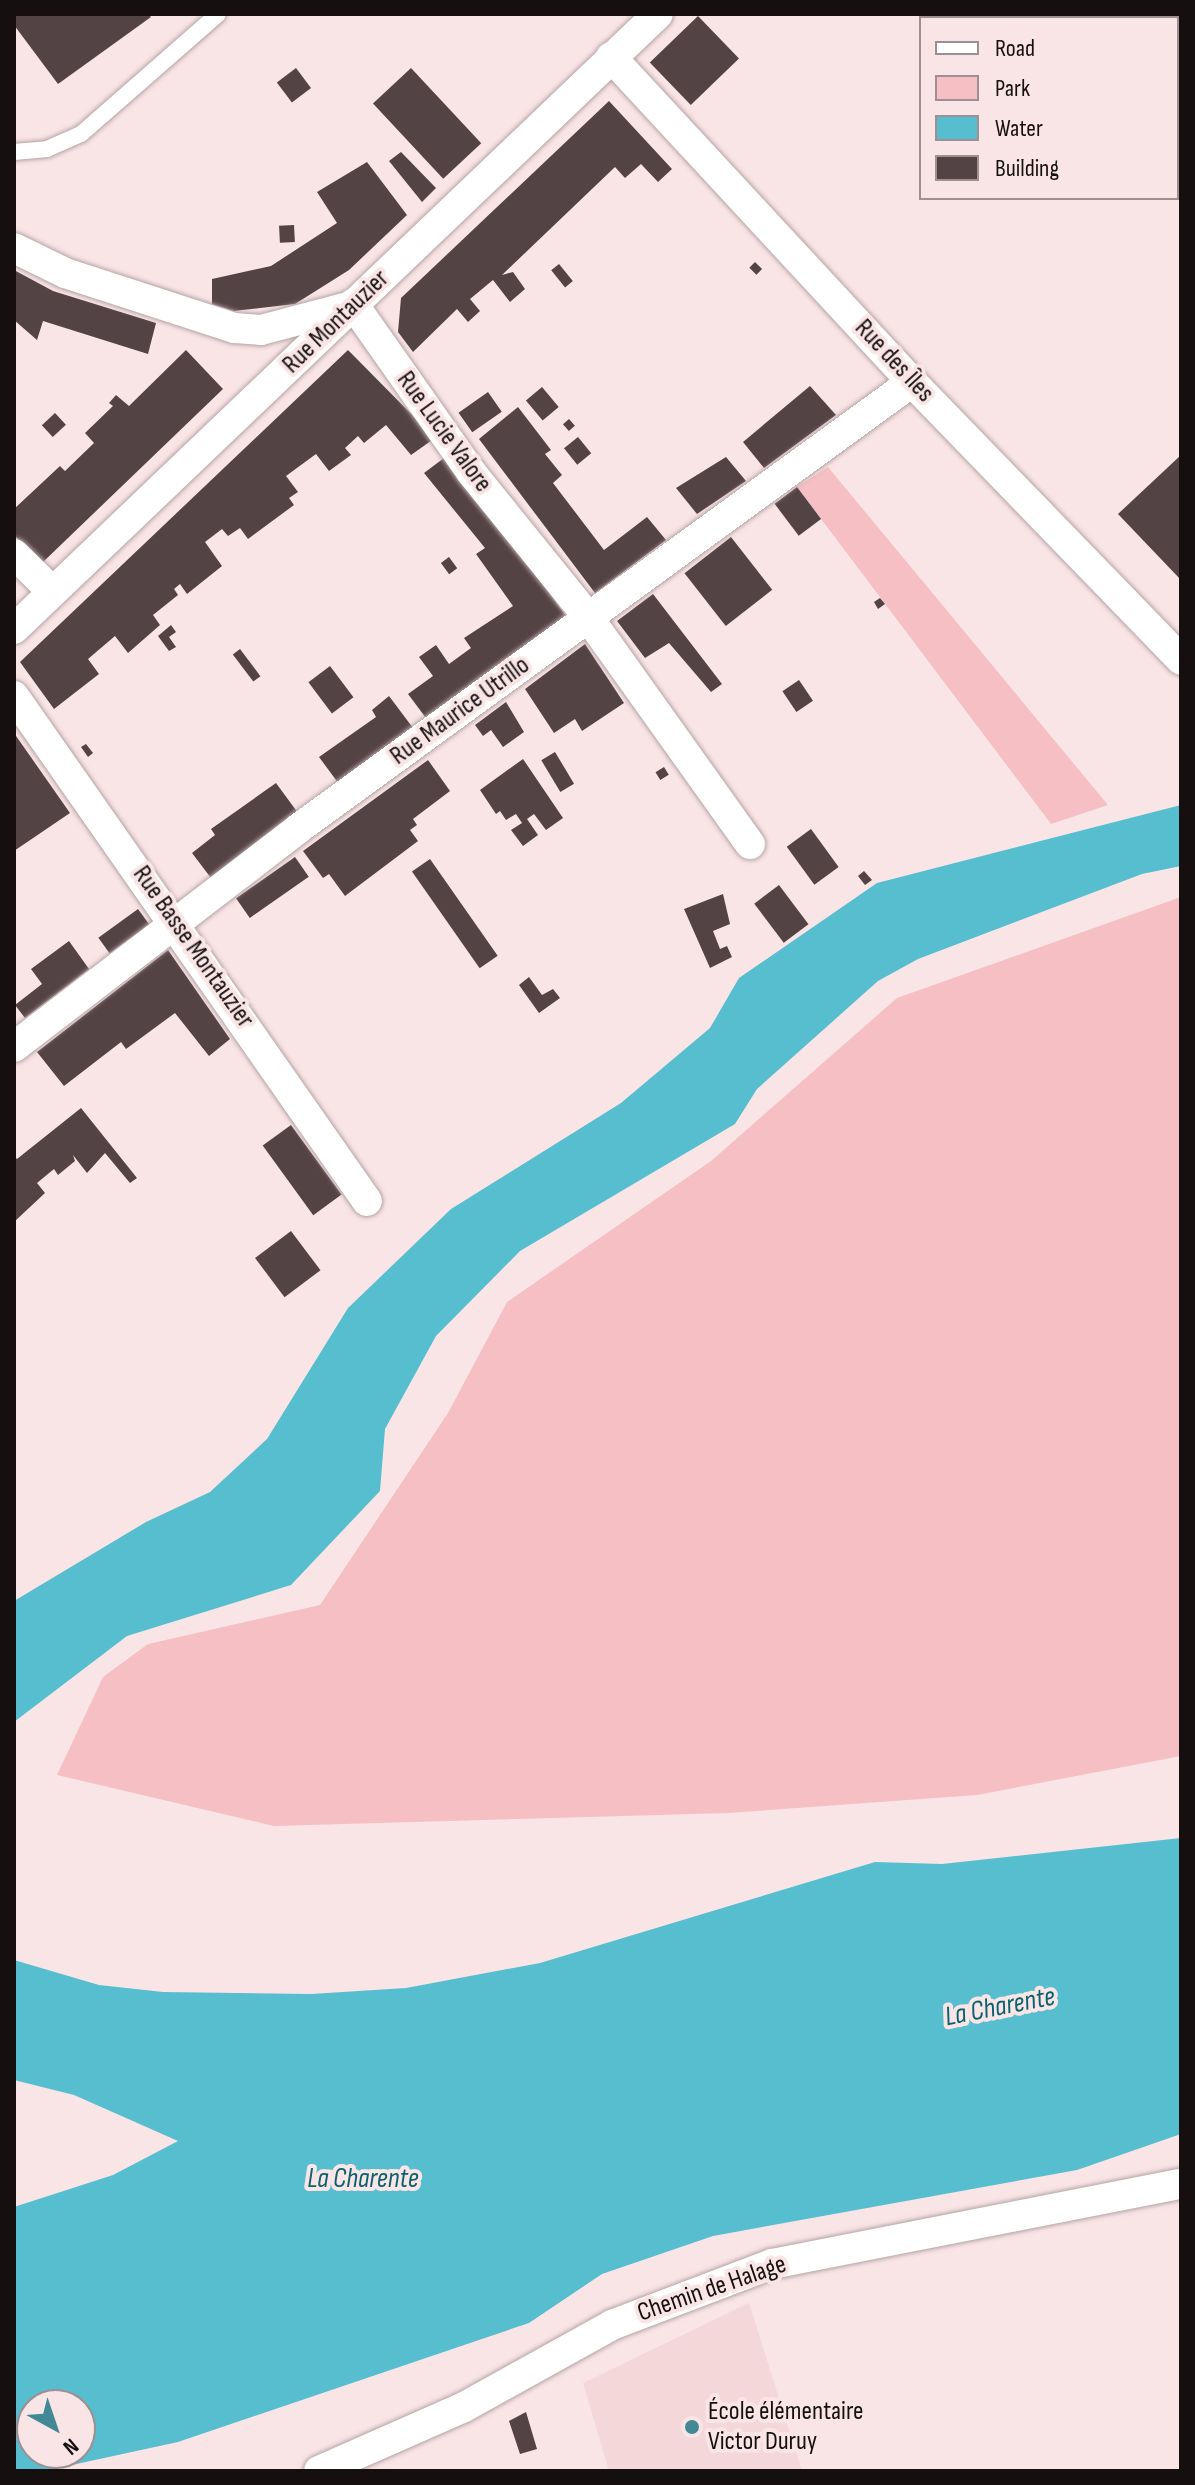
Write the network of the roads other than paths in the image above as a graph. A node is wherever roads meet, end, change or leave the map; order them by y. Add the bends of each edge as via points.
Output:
1 (218, 14) edge
2 (658, 14) edge
3 (611, 57) junction
4 (14, 152) edge
5 (14, 248) edge
6 (353, 304) junction
7 (247, 329) junction
8 (281, 375) junction
9 (912, 382) junction
10 (14, 554) edge
11 (52, 591) junction
12 (588, 617) junction
13 (14, 629) edge
14 (1181, 660) edge
15 (14, 696) edge
16 (750, 844) dead end
17 (177, 922) junction
18 (14, 1047) edge
19 (367, 1201) dead end
20 (1181, 2184) edge
21 (319, 2471) edge

1 - 4 lane via 81,134 47,149
2 - 3 street, Rue Montauzier
3 - 6 street, Rue Montauzier
3 - 9 street, Rue des Îles
5 - 7 street via 65,273
6 - 7 street via 299,323
6 - 8 street, Rue Montauzier
6 - 12 street, Rue Lucie Valore via 471,472
7 - 8 street
8 - 11 street, Rue Montauzier
9 - 12 street, Rue Maurice Utrillo
9 - 14 street, Rue des Îles
10 - 11 street
11 - 13 street, Rue Montauzier
12 - 16 street, Rue Lucie Valore
12 - 17 street, Rue Maurice Utrillo
15 - 17 street, Rue Basse Montauzier
17 - 18 street, Rue Maurice Utrillo
17 - 19 street, Rue Basse Montauzier
20 - 21 street, Chemin de Halage via 772,2264 612,2325 464,2407

